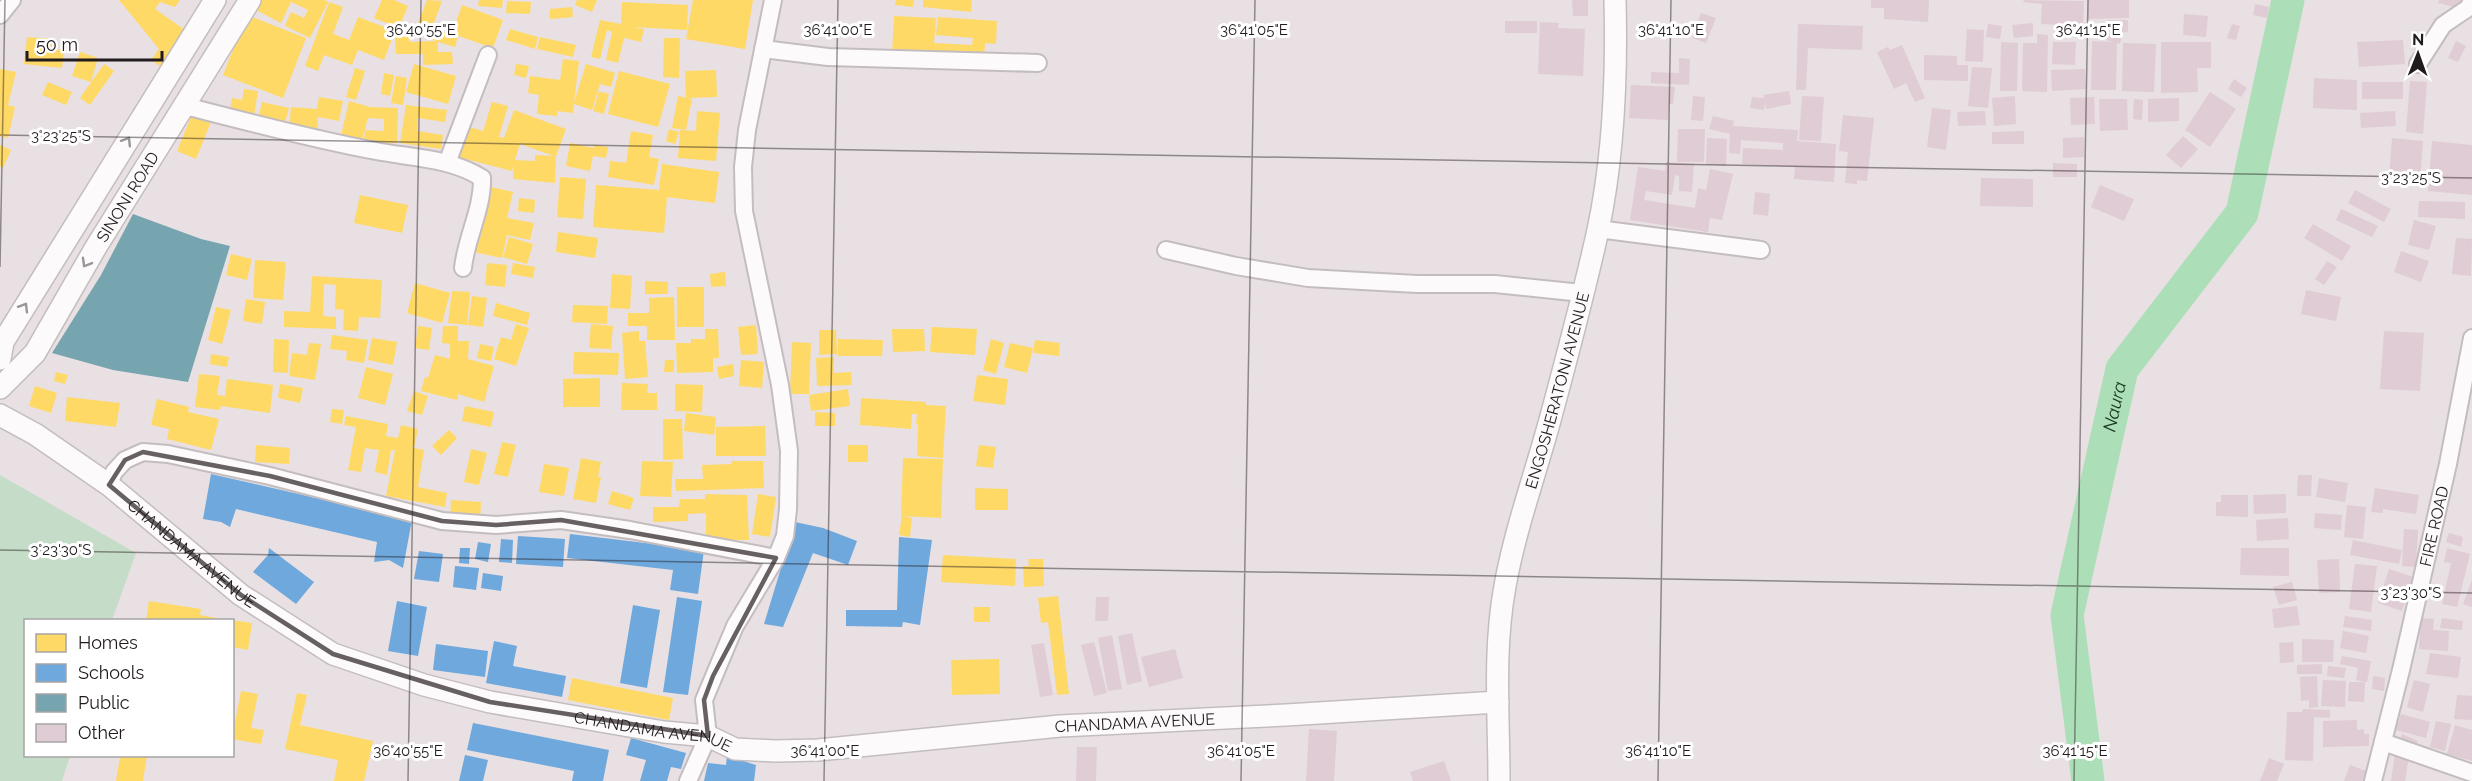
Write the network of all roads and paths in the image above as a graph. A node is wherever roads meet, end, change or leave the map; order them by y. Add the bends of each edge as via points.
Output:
1 (12, 0) edge
2 (215, 0) edge
3 (250, 0) edge
4 (773, 0) edge
5 (1615, 0) edge
6 (2472, 1) edge
7 (0, 2) edge
8 (0, 15) edge
9 (763, 50) junction
10 (488, 55) dead end
11 (1038, 63) dead end
12 (2418, 64) dead end
13 (185, 106) junction
14 (447, 163) junction
15 (1598, 229) junction
16 (1166, 250) dead end
17 (1761, 250) dead end
18 (463, 268) dead end
19 (1582, 293) junction
20 (2472, 338) edge
21 (0, 359) edge
22 (2469, 373) edge
23 (0, 388) edge
24 (0, 415) edge
25 (109, 485) junction
26 (776, 558) junction
27 (1498, 702) junction
28 (708, 736) junction
29 (2383, 742) junction
30 (2472, 773) edge
31 (688, 781) edge
32 (1499, 781) edge
33 (2373, 781) edge

1 - 7 street
1 - 8 street
21 -> 2 street, SINONI ROAD via 3,342
3 - 13 street, SINONI ROAD
4 - 9 street
5 - 15 street, ENGOSHERATONI AVENUE via 1616,77
6 - 12 street via 2443,25
9 - 11 street via 828,57
9 - 26 street via 747,130 744,211 780,385 789,451 785,536
10 - 14 street
13 - 14 street via 276,130
13 -> 23 street, SINONI ROAD via 35,353
14 - 18 street via 482,178 483,192
15 - 17 street
15 - 19 street, ENGOSHERATONI AVENUE
16 - 19 street via 1308,278 1495,284
19 - 27 street, ENGOSHERATONI AVENUE via 1504,588
20 - 22 street, FIRE ROAD
22 - 29 street, FIRE ROAD
24 - 25 street, CHANDAMA AVENUE
25 - 26 street via 125,460 143,452 168,454 270,476 442,522 496,525 561,520
25 - 28 street, CHANDAMA AVENUE via 241,595 333,654 424,685 490,702 584,720
26 - 28 street via 735,626 710,684 704,700
27 - 28 street, CHANDAMA AVENUE via 1060,726 818,750 735,749
27 - 32 street, ENGOSHERATONI AVENUE
28 - 31 street
29 - 30 street
29 - 33 street, FIRE ROAD

